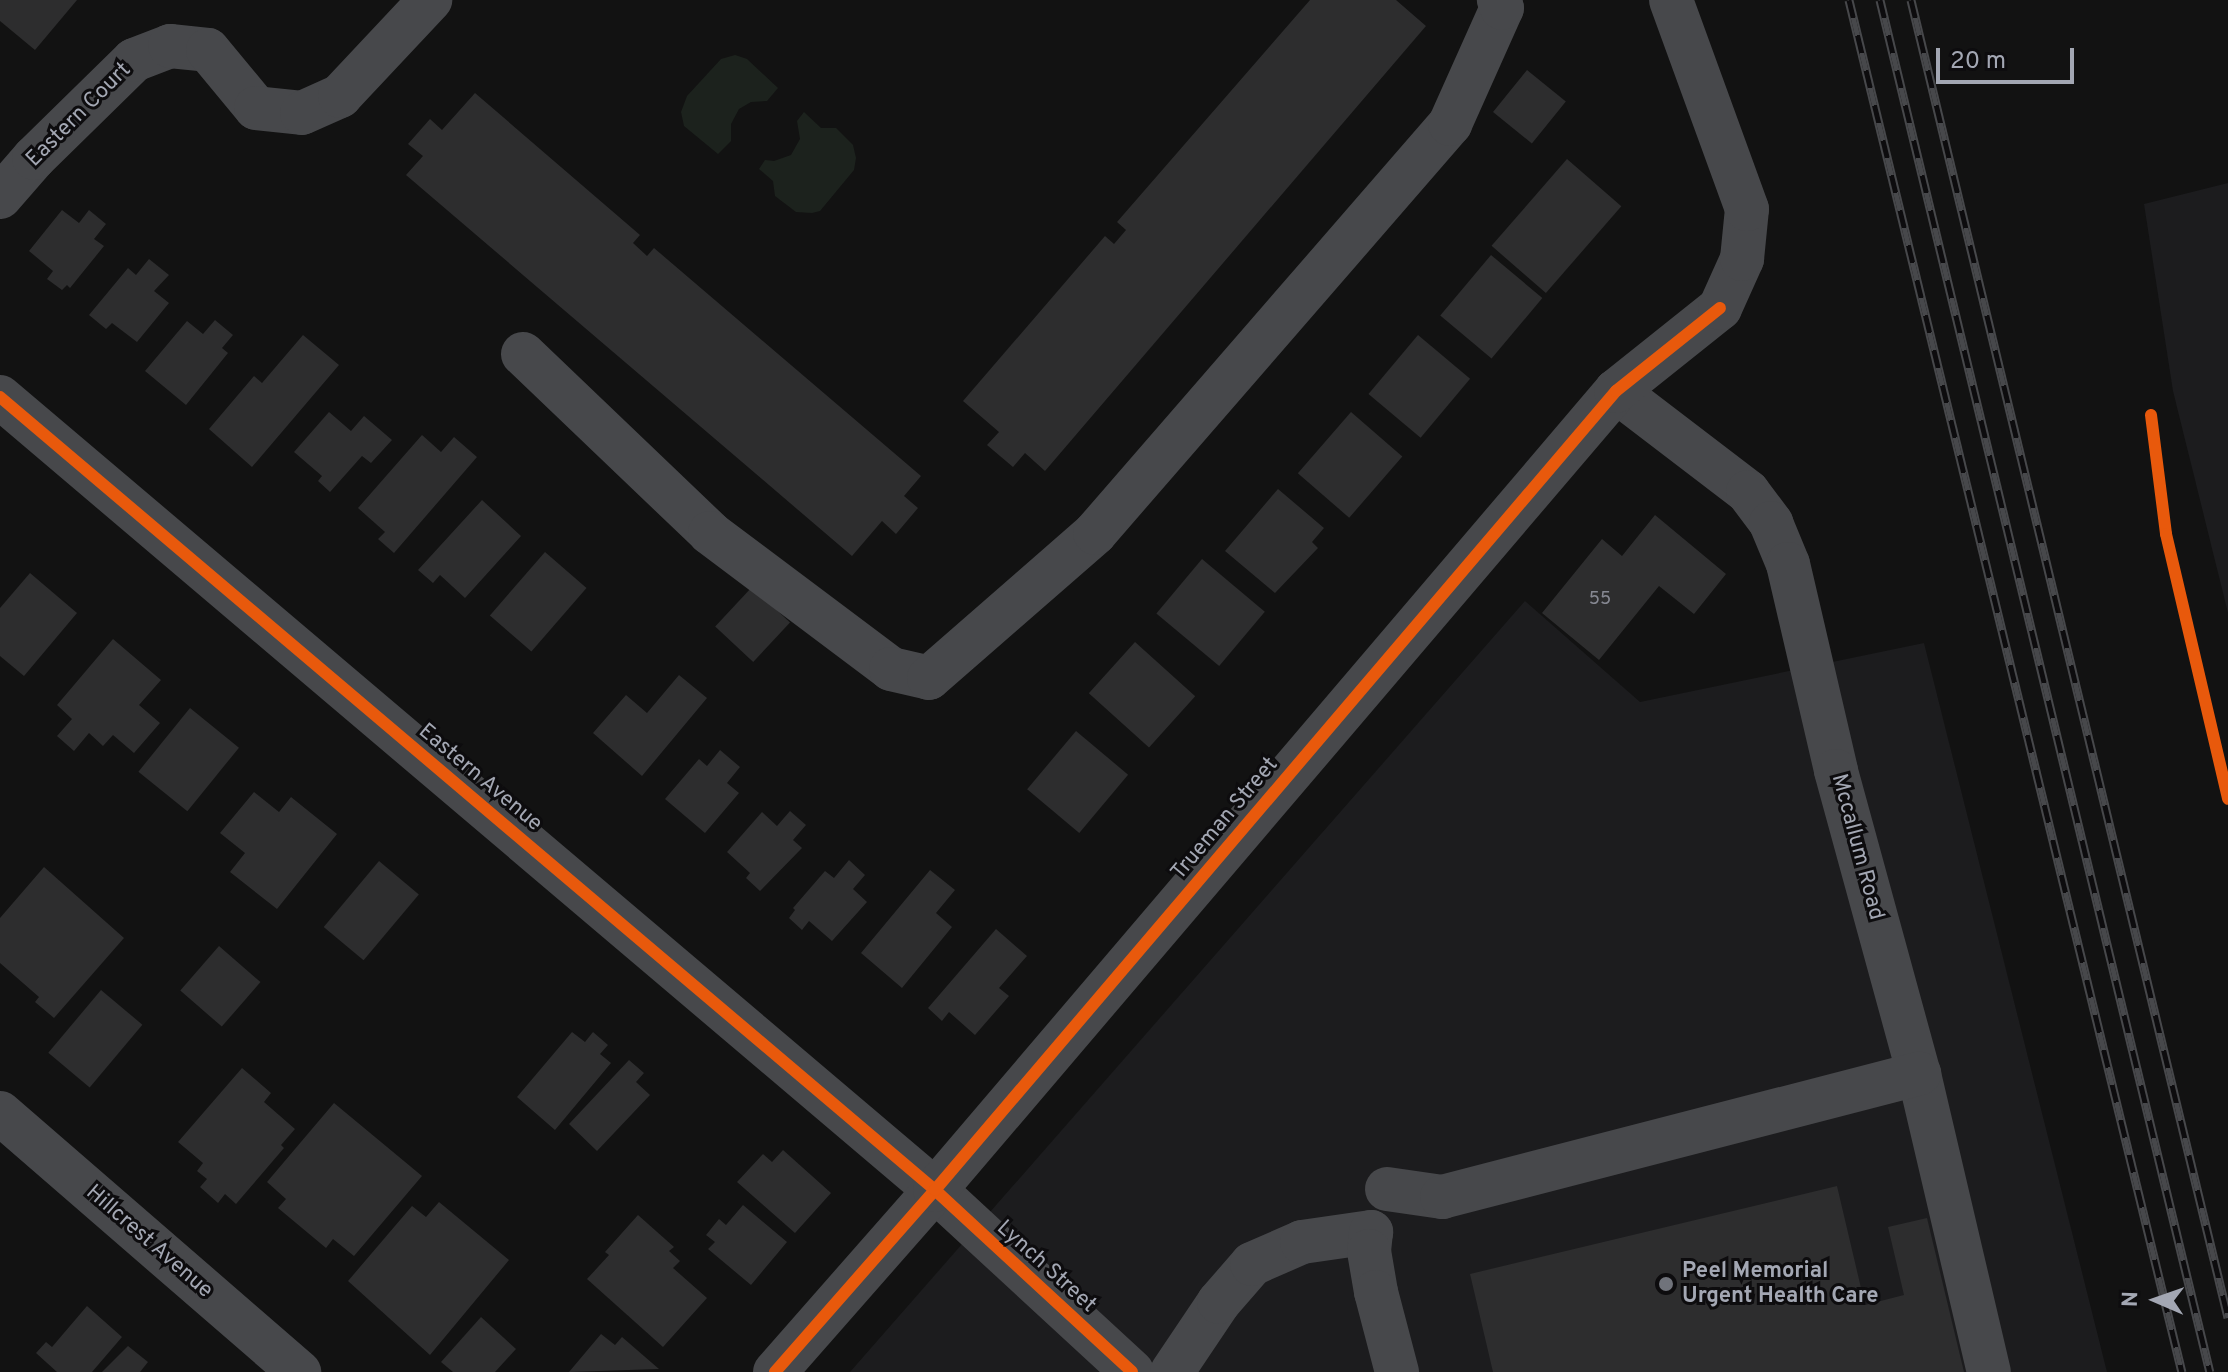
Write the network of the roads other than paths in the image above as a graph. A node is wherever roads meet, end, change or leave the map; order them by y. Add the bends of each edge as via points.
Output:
1 (430, 0) edge
2 (1499, 0) edge
3 (1671, 0) edge
4 (0, 197) edge
5 (523, 354) dead end
6 (1616, 391) junction
7 (0, 397) edge
8 (1919, 1074) junction
9 (0, 1113) edge
10 (1387, 1189) dead end
11 (935, 1190) junction
12 (299, 1372) edge
13 (775, 1372) edge
14 (1132, 1372) edge
15 (1172, 1372) edge
16 (1397, 1372) edge
17 (1989, 1372) edge

1 - 4 street, Eastern Court via 340,96 302,113 256,108 208,50 170,46 134,60
2 - 5 street via 1502,8 1450,124 1095,533 929,678 891,669 710,533
3 - 6 street, Trueman Street via 1747,209 1742,259 1720,308
6 - 8 street, Mccallum Road via 1748,492 1771,523 1788,564 1836,771
6 - 11 street, Trueman Street
7 - 11 street, Eastern Avenue
8 - 10 street via 1442,1197
8 - 17 street, Mccallum Road
9 - 12 street, Hillcrest Avenue
11 - 13 street, Trueman Street
11 - 14 street, Lynch Street
15 - 16 street via 1252,1264 1302,1242 1371,1232 1376,1292

